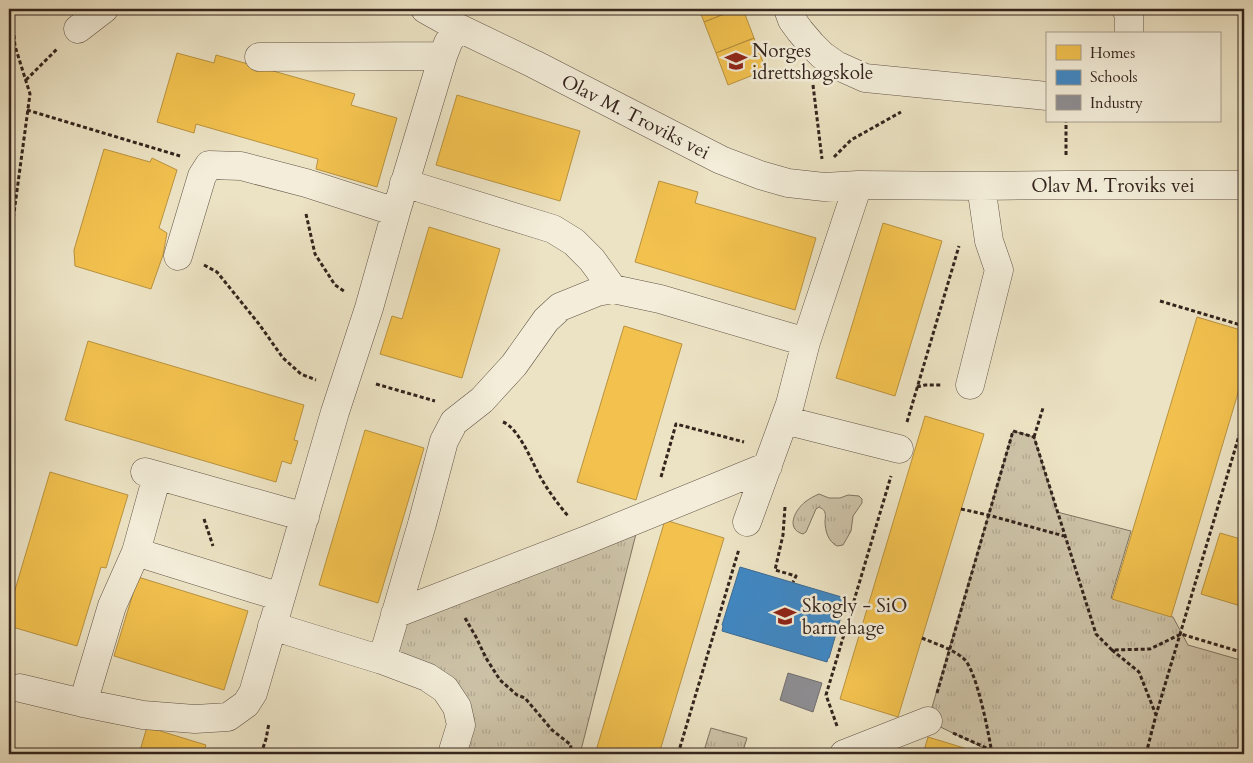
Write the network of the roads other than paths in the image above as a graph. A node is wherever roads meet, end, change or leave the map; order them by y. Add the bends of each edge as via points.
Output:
1 (104, 9) edge
2 (425, 9) edge
3 (788, 9) edge
4 (1126, 9) edge
5 (457, 27) junction
6 (78, 29) road end
7 (1129, 32) edge
8 (259, 56) dead end
9 (444, 56) junction
10 (1046, 96) edge
11 (404, 183) junction
12 (858, 185) junction
13 (1244, 185) edge
14 (981, 186) junction
15 (396, 212) junction
16 (178, 256) road end
17 (613, 289) junction
18 (806, 342) junction
19 (970, 385) dead end
20 (784, 420) junction
21 (899, 449) road end
22 (771, 459) junction
23 (305, 517) junction
24 (748, 522) road end
25 (136, 552) junction
26 (281, 597) junction
27 (395, 614) junction
28 (272, 626) junction
29 (382, 660) junction
30 (20, 688) dead end
31 (82, 703) junction
32 (928, 721) road end
33 (846, 753) edge
34 (452, 754) edge

1 - 6 street
2 - 5 street, Olav M. Troviks vei
3 - 10 street via 800,31 822,55 865,78
4 - 7 street
5 - 9 street
5 - 12 street, Olav M. Troviks vei via 721,160 788,183 824,187
8 - 9 street
9 - 11 street
11 - 15 street
11 - 17 street via 553,229 574,242 592,260
12 - 14 street, Olav M. Troviks vei
12 - 18 street
13 - 14 street, Olav M. Troviks vei
14 - 19 street via 989,241 999,270
15 - 16 street via 241,166 209,165 202,176
15 - 23 street
17 - 18 street via 660,299
17 - 27 street via 596,292 560,307 482,400 454,422 444,441
18 - 20 street
20 - 21 street
20 - 22 street
22 - 24 street
22 - 27 street via 651,514
23 - 25 street via 151,474
23 - 26 street
25 - 26 street
25 - 31 street via 112,606
26 - 28 street
27 - 29 street
28 - 29 street
28 - 31 street via 253,693 246,704 228,717 195,719 143,715
29 - 34 street via 427,676 445,689 457,707 461,725
30 - 31 street
32 - 33 street

